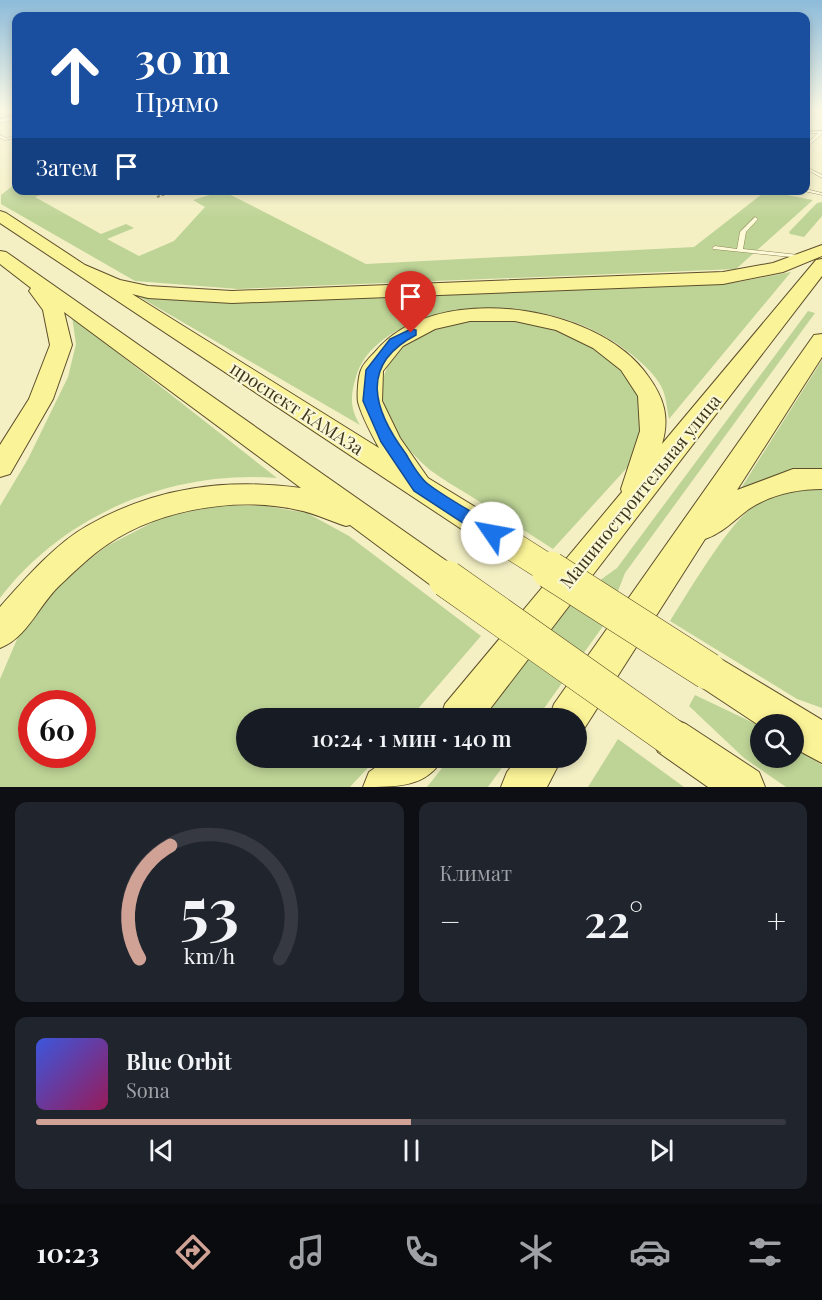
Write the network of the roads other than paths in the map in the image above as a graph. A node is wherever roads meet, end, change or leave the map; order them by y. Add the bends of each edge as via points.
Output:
1 (0, 217) edge
2 (755, 219) dead end
3 (715, 248) dead end
4 (740, 250) junction
5 (822, 250) edge
6 (0, 256) edge
7 (813, 261) edge
8 (79, 269) junction
9 (30, 279) junction
10 (822, 340) edge
11 (0, 467) edge
12 (822, 479) edge
13 (420, 487) junction
14 (631, 503) junction
15 (371, 524) junction
16 (690, 537) junction
17 (0, 632) edge
18 (467, 708) edge
19 (575, 708) edge
20 (808, 733) edge
21 (411, 768) edge
22 (418, 768) edge
23 (737, 783) edge
24 (384, 787) edge
25 (404, 787) edge

1 - 8 main road, проспект КАМАЗа
2 - 4 lane via 743,232
3 - 4 lane
4 - 7 lane
5 - 7 main road
6 - 9 main road
7 - 8 main road via 723,278 232,297 148,292 114,284
7 - 14 main road, Машиностроительная улица
8 - 13 main road, проспект КАМАЗа
9 - 11 main road via 53,310 61,345 41,399
9 - 15 main road
10 - 16 main road
12 - 16 main road via 793,479 741,500
13 - 14 main road via 389,442 370,401 372,370 395,341 428,324 470,315 515,315 562,325 601,343 630,366 650,396 653,431
13 - 20 main road, проспект КАМАЗа, bridge
14 - 18 main road, Машиностроительная улица
15 - 17 main road via 300,499 253,494 204,496 150,510 98,535 46,578
15 - 23 main road, bridge
16 - 19 main road
21 - 24 main road
22 - 25 main road

